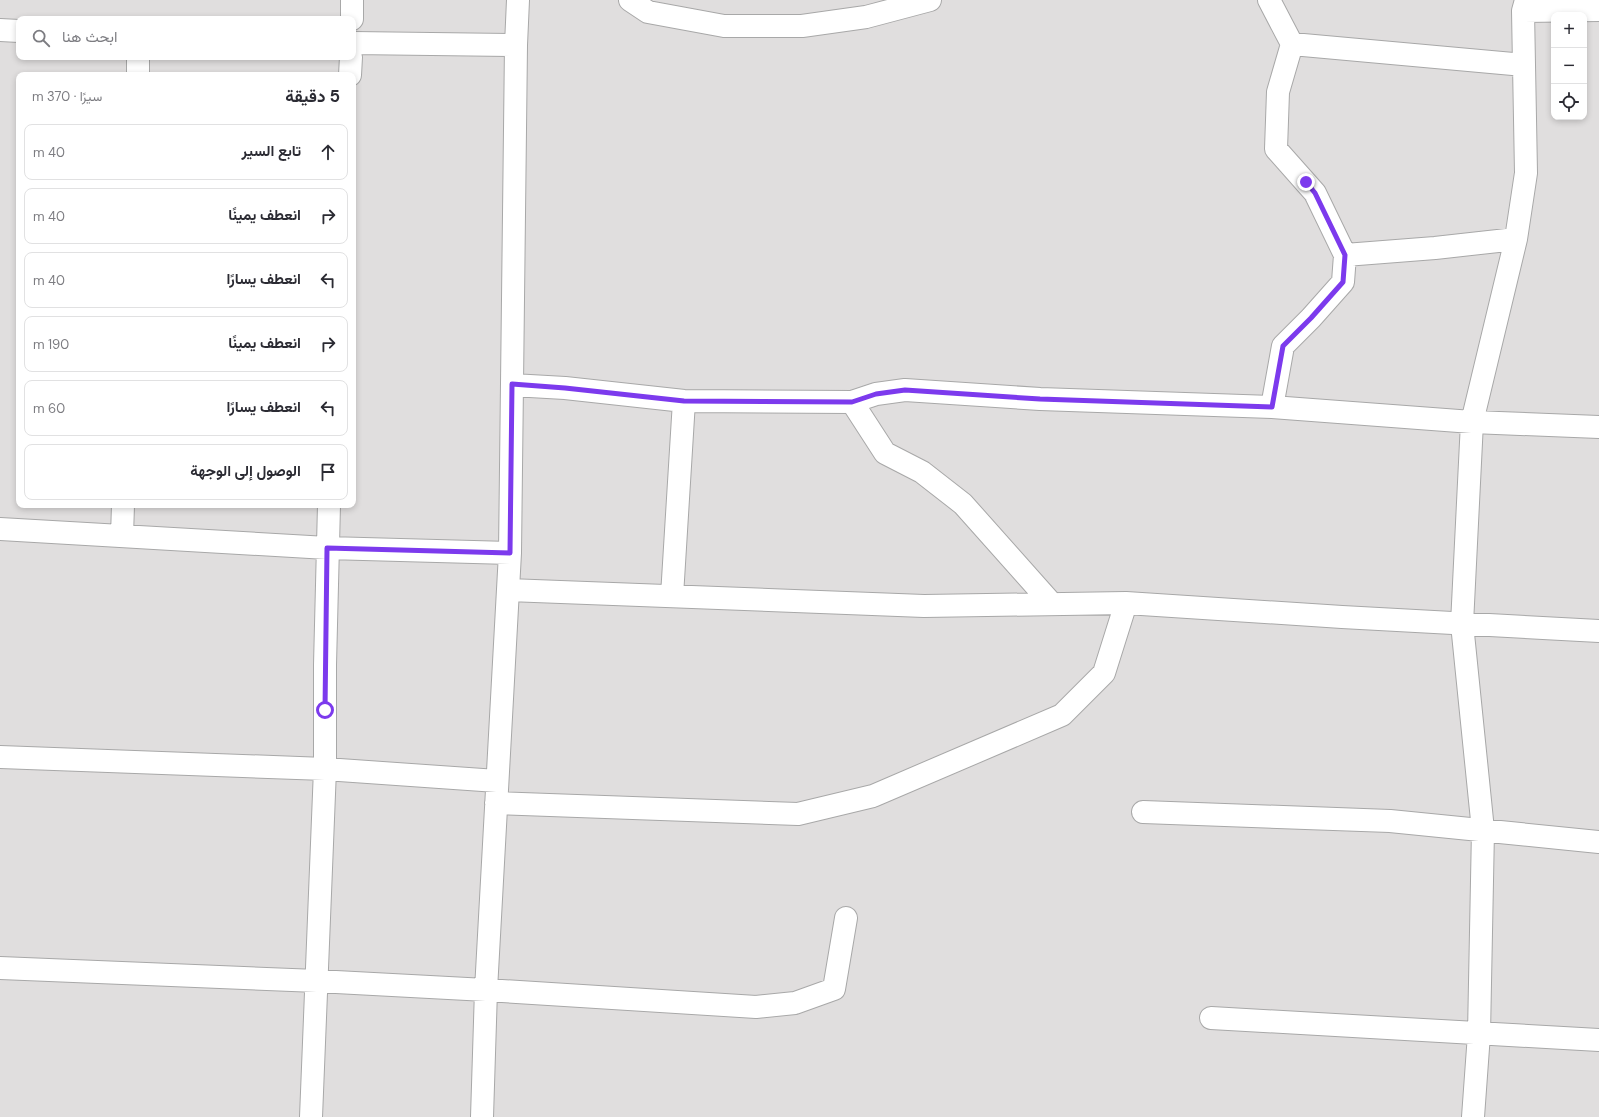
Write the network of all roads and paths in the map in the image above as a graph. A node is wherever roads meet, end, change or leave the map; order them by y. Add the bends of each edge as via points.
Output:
1 (352, 0) edge
2 (518, 0) edge
3 (630, 0) edge
4 (930, 0) edge
5 (1268, 0) edge
6 (1525, 5) edge
7 (1599, 10) edge
8 (352, 16) edge
9 (0, 30) edge
10 (16, 31) edge
11 (356, 43) edge
12 (1292, 44) junction
13 (516, 45) junction
14 (138, 60) edge
15 (351, 60) edge
16 (1524, 64) junction
17 (138, 72) edge
18 (350, 72) edge
19 (1516, 239) junction
20 (1345, 255) junction
21 (512, 384) junction
22 (684, 401) junction
23 (852, 402) junction
24 (1272, 407) junction
25 (1472, 422) junction
26 (1599, 427) edge
27 (124, 508) edge
28 (329, 508) edge
29 (0, 530) edge
30 (122, 536) junction
31 (327, 548) junction
32 (510, 553) junction
33 (508, 590) junction
34 (672, 596) junction
35 (1126, 603) junction
36 (1052, 604) junction
37 (1462, 624) junction
38 (1599, 631) edge
39 (0, 757) edge
40 (325, 769) junction
41 (497, 781) junction
42 (496, 803) junction
43 (1143, 812) dead end
44 (1483, 830) junction
45 (1599, 842) edge
46 (846, 918) dead end
47 (0, 968) edge
48 (317, 981) junction
49 (486, 990) junction
50 (1211, 1018) dead end
51 (1479, 1034) junction
52 (1599, 1040) edge
53 (311, 1117) edge
54 (482, 1117) edge
55 (1473, 1117) edge

1 - 8 street
2 - 13 street
3 - 4 street via 648,12 724,26 802,26 866,16
5 - 12 street
6 - 7 street
6 - 16 street
9 - 10 street
11 - 13 street
12 - 16 street
12 - 20 street via 1278,92 1276,149 1315,193
13 - 21 street
14 - 17 street
15 - 18 street
16 - 19 street via 1526,173
19 - 20 street
19 - 25 street
20 - 24 street via 1343,282 1283,346
21 - 22 street
21 - 32 street
22 - 23 street
22 - 34 street
23 - 24 street via 876,394 905,390 1040,399
23 - 36 street via 885,453 922,472 963,504
24 - 25 street
25 - 26 street
25 - 37 street
27 - 30 street
28 - 31 street
29 - 30 street
30 - 31 street
31 - 32 street
31 - 40 street
32 - 33 street
33 - 34 street
33 - 41 street
34 - 36 street via 924,606
35 - 36 street
35 - 37 street
35 - 42 street via 1104,673 1062,714 873,796 798,814
37 - 38 street
37 - 44 street
39 - 40 street
40 - 41 street
40 - 48 street
41 - 42 street
42 - 49 street
43 - 44 street via 1390,821
44 - 45 street
44 - 51 street
46 - 49 street via 834,989 795,1003 756,1007
47 - 48 street
48 - 49 street
48 - 53 street
49 - 54 street
50 - 51 street
51 - 52 street
51 - 55 street

